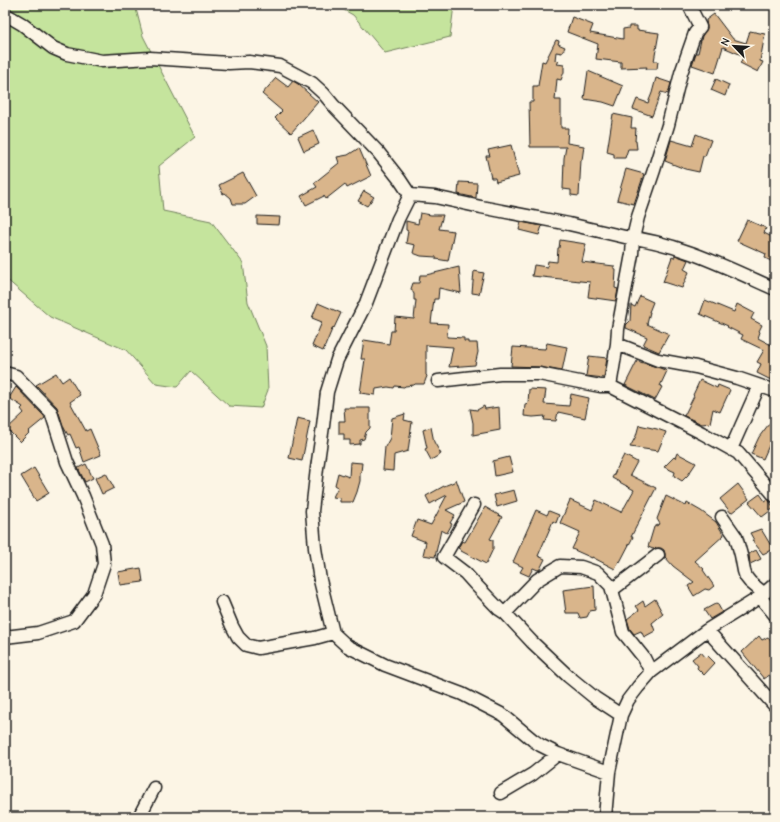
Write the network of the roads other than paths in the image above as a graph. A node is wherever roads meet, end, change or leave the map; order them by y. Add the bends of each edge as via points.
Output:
1 (689, 5) edge
2 (5, 14) edge
3 (410, 195) junction
4 (633, 238) junction
5 (775, 289) edge
6 (617, 344) junction
7 (5, 373) edge
8 (438, 381) dead end
9 (610, 386) junction
10 (758, 386) junction
11 (775, 391) edge
12 (731, 449) junction
13 (775, 496) edge
14 (474, 505) dead end
15 (722, 517) dead end
16 (658, 555) dead end
17 (775, 584) edge
18 (612, 590) junction
19 (760, 597) junction
20 (222, 602) dead end
21 (505, 613) junction
22 (775, 615) edge
23 (708, 630) junction
24 (334, 633) junction
25 (5, 637) edge
26 (651, 672) junction
27 (775, 706) edge
28 (621, 715) junction
29 (558, 754) junction
30 (609, 772) junction
31 (154, 788) dead end
32 (501, 793) dead end
33 (139, 817) edge
34 (605, 817) edge

1 - 4 street via 700,26 695,33 681,73 668,125
2 - 3 street via 53,48 88,59 180,59 280,66 312,82 378,152
3 - 4 street via 435,197
3 - 24 street via 395,226 366,303 337,360 327,392 312,511 314,548
4 - 5 street via 696,255
4 - 6 street
6 - 9 street
6 - 10 street via 658,360 696,367
7 - 25 street via 16,376 51,412 67,462 102,544 104,564 94,594 74,621 38,633
8 - 9 street via 500,374 539,374
9 - 12 street
10 - 11 street
10 - 12 street
12 - 13 street via 738,453
14 - 21 street via 444,557 465,573
15 - 19 street via 736,537 744,572 750,582 762,592
16 - 18 street
17 - 19 street
18 - 21 street via 598,574 581,567 560,566 537,580
18 - 26 street via 623,632 644,658
19 - 22 street
19 - 23 street
20 - 24 street via 238,637 246,645 258,648
21 - 28 street via 568,676
23 - 26 street
23 - 27 street
24 - 29 street via 347,646 385,665 462,694 503,715 540,745
26 - 28 street via 628,700
28 - 30 street
29 - 30 street
29 - 32 street
30 - 34 street
31 - 33 street

